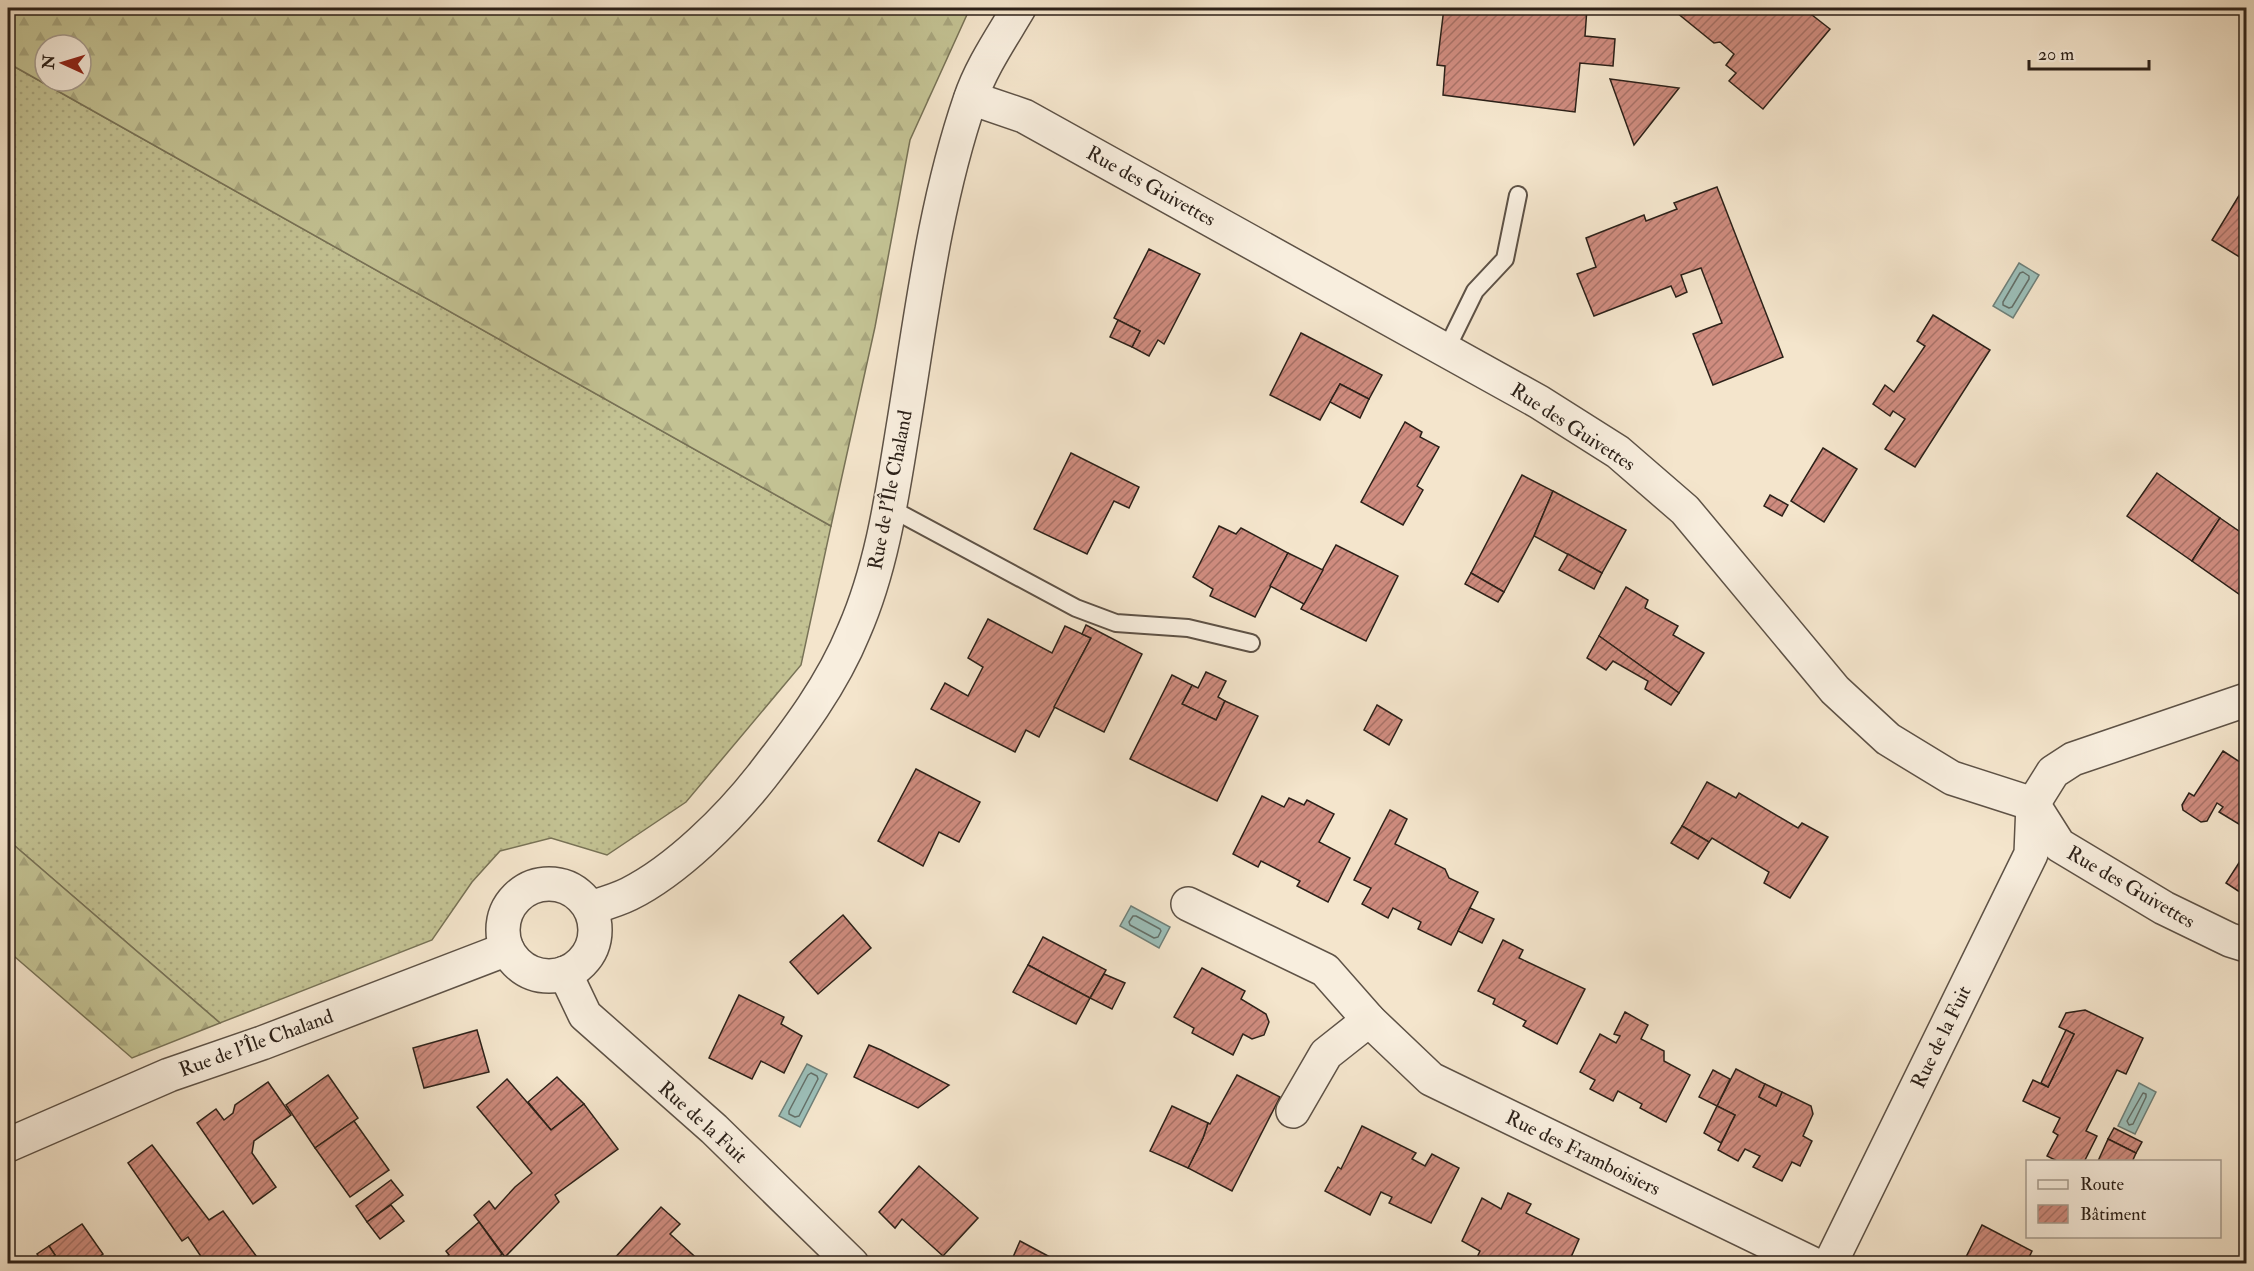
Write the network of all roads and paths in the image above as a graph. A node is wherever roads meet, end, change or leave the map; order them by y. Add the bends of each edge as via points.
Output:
1 (1019, 8) edge
2 (971, 98) junction
3 (1518, 195) dead end
4 (1446, 350) junction
5 (890, 508) junction
6 (1251, 643) dead end
7 (2247, 700) edge
8 (2033, 804) junction
9 (1188, 904) dead end
10 (590, 909) junction
11 (2247, 945) edge
12 (507, 949) junction
13 (565, 973) junction
14 (1369, 1020) junction
15 (1293, 1111) dead end
16 (8, 1145) edge
17 (852, 1263) edge
18 (1813, 1263) edge
19 (1830, 1263) edge

1 - 2 street, Rue de l'Île Chaland
2 - 4 street, Rue des Guivettes via 1024,116
2 - 5 street, Rue de l'Île Chaland via 946,187 923,303
3 - 4 lane via 1505,260 1474,291
4 - 8 street, Rue des Guivettes via 1618,452 1685,510 1835,690 1888,739 1952,778
5 - 6 lane via 1076,608 1116,623 1188,628
5 - 10 street, Rue de l'Île Chaland via 855,631 827,688 782,751 745,798 663,872 629,894
7 - 8 street via 2073,759 2053,772
8 - 11 street, Rue des Guivettes via 2059,846 2164,908
8 - 19 street, Rue de la Fuit via 2031,854
9 - 14 street, Rue des Framboisiers via 1325,970
10 - 12 street via 580,896 563,886 533,886 515,898 508,910 503,925
10 - 13 street via 595,931 591,949 581,964
12 - 13 street via 516,962 531,972 548,976
12 - 16 street, Rue de l'Île Chaland via 169,1075
13 - 17 street, Rue de la Fuit via 585,1015 714,1129
14 - 15 street via 1326,1054
14 - 18 street, Rue des Framboisiers via 1431,1079

